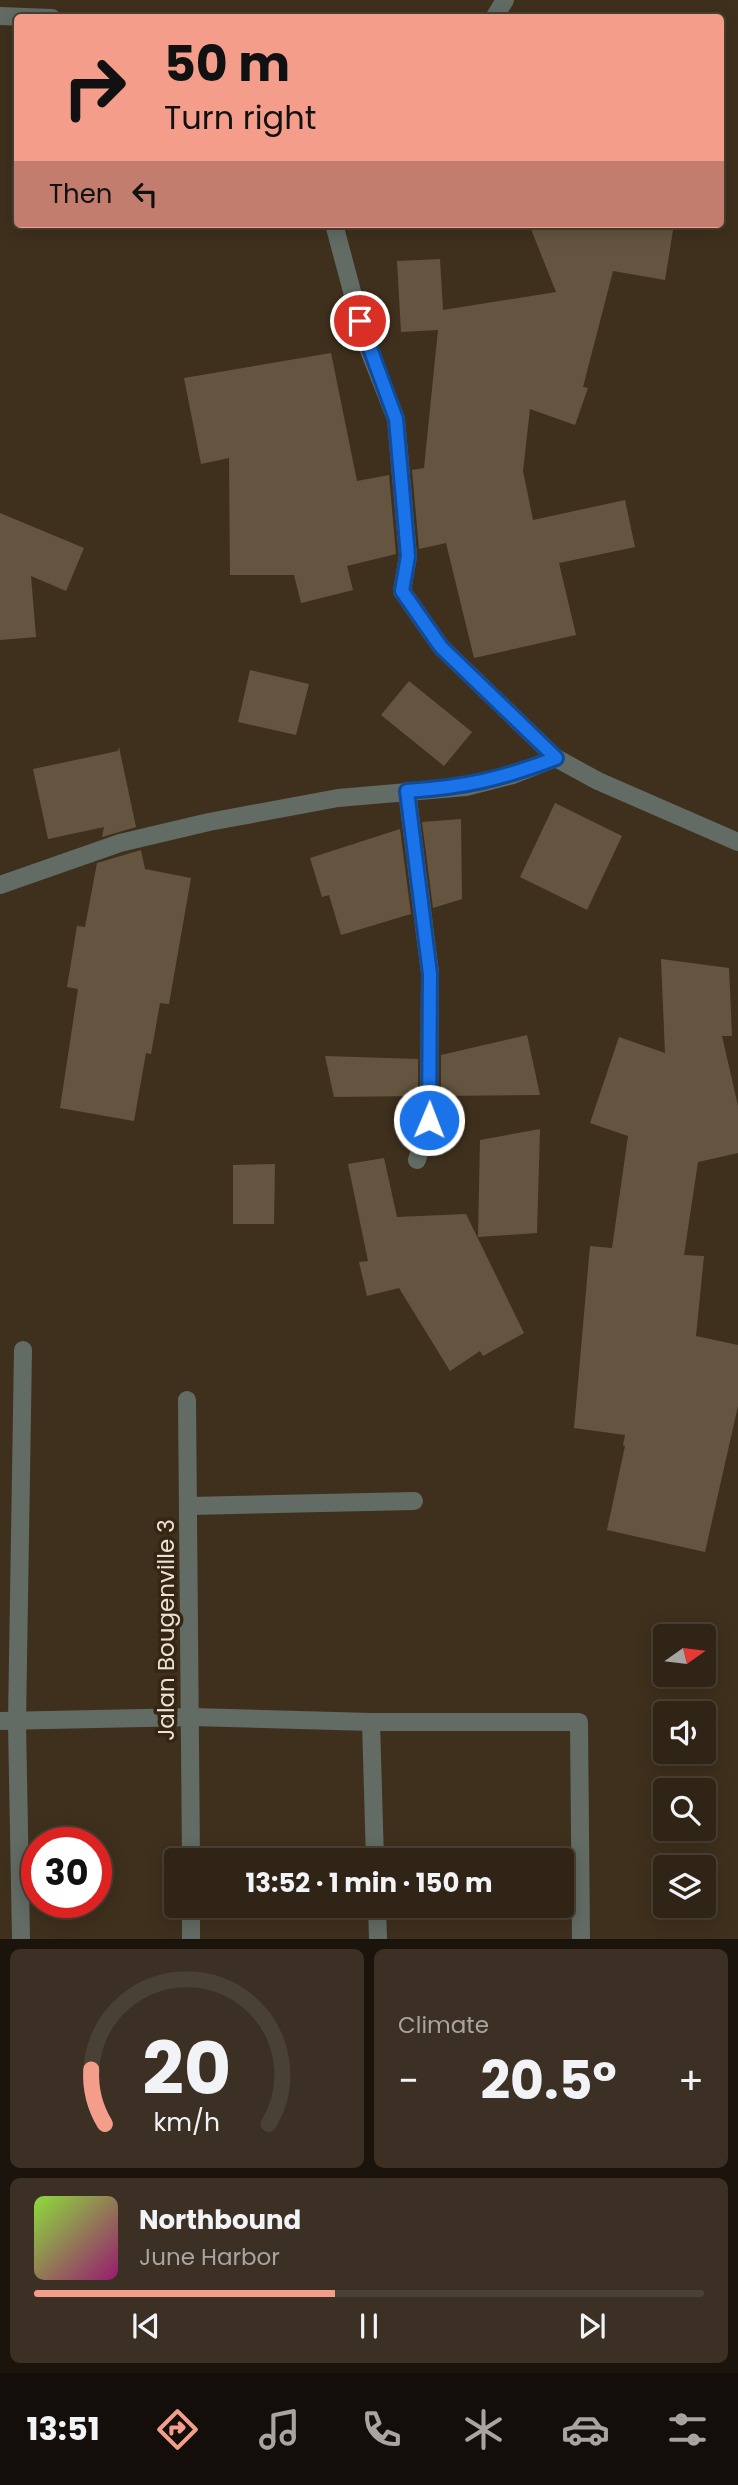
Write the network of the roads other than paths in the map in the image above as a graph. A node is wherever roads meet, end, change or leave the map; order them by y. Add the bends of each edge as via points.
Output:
1 (335, 228) edge
2 (556, 758) junction
3 (407, 791) junction
4 (738, 842) edge
5 (0, 885) edge
6 (417, 1160) dead end
7 (23, 1350) dead end
8 (187, 1399) dead end
9 (414, 1501) dead end
10 (190, 1506) junction
11 (192, 1717) junction
12 (8, 1722) edge
13 (371, 1722) junction
14 (191, 1848) edge
15 (375, 1848) edge
16 (191, 1918) edge
17 (377, 1918) edge
18 (21, 1939) edge
19 (191, 1939) edge
20 (378, 1939) edge
21 (581, 1939) edge

1 - 2 street via 365,340 396,419 408,556 402,591 441,647
2 - 3 street via 466,787
2 - 4 street
3 - 5 street via 338,797 209,822 120,843
3 - 6 street via 430,974 429,1120
7 - 12 street
8 - 10 street, Jalan Bougenville 3
9 - 10 street
10 - 11 street, Jalan Bougenville 3
11 - 12 street
11 - 13 street
11 - 14 street, Jalan Bougenville 3
12 - 18 street
13 - 15 street
13 - 21 street via 579,1722
16 - 19 street
17 - 20 street

